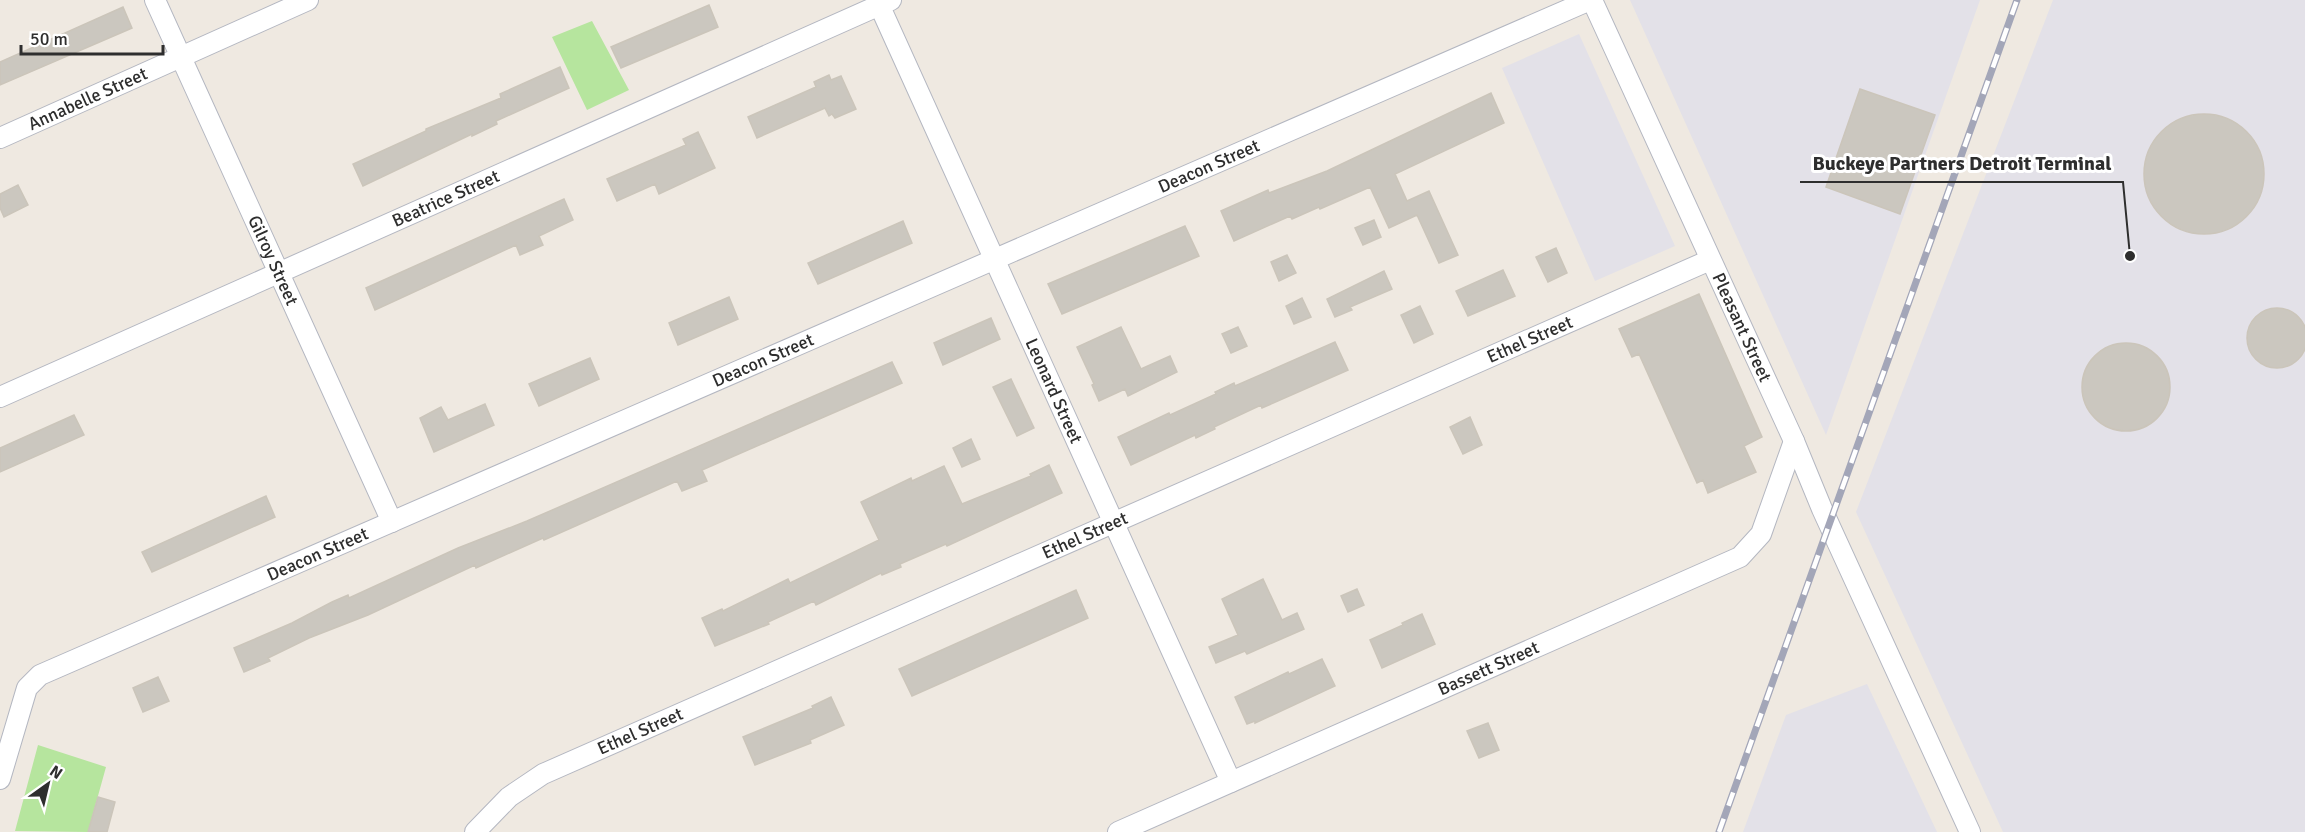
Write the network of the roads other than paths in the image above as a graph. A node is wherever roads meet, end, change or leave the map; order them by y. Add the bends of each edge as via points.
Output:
1 (154, 0) edge
2 (308, 0) edge
3 (1591, 0) edge
4 (883, 2) edge
5 (180, 57) junction
6 (0, 138) edge
7 (995, 260) junction
8 (1710, 260) junction
9 (279, 273) junction
10 (0, 397) edge
11 (1794, 441) junction
12 (392, 522) junction
13 (1113, 522) junction
14 (0, 779) edge
15 (1231, 782) junction
16 (475, 832) edge
17 (1118, 832) edge
18 (1970, 832) edge

1 - 5 street, Gilroy Street
2 - 5 street, Annabelle Street
3 - 7 street, Deacon Street
3 - 8 street, Pleasant Street
4 - 7 street, Leonard Street
4 - 9 street, Beatrice Street
5 - 6 street, Annabelle Street
5 - 9 street, Gilroy Street
7 - 12 street, Deacon Street
7 - 13 street, Leonard Street
8 - 11 street, Pleasant Street
8 - 13 street, Ethel Street
9 - 10 street, Beatrice Street
9 - 12 street, Gilroy Street
11 - 15 street, Bassett Street via 1761,534 1740,557
11 - 18 street, Pleasant Street
12 - 14 street, Deacon Street via 40,675 27,688
13 - 15 street, Leonard Street
13 - 16 street, Ethel Street via 543,774 509,797
15 - 17 street, Bassett Street

